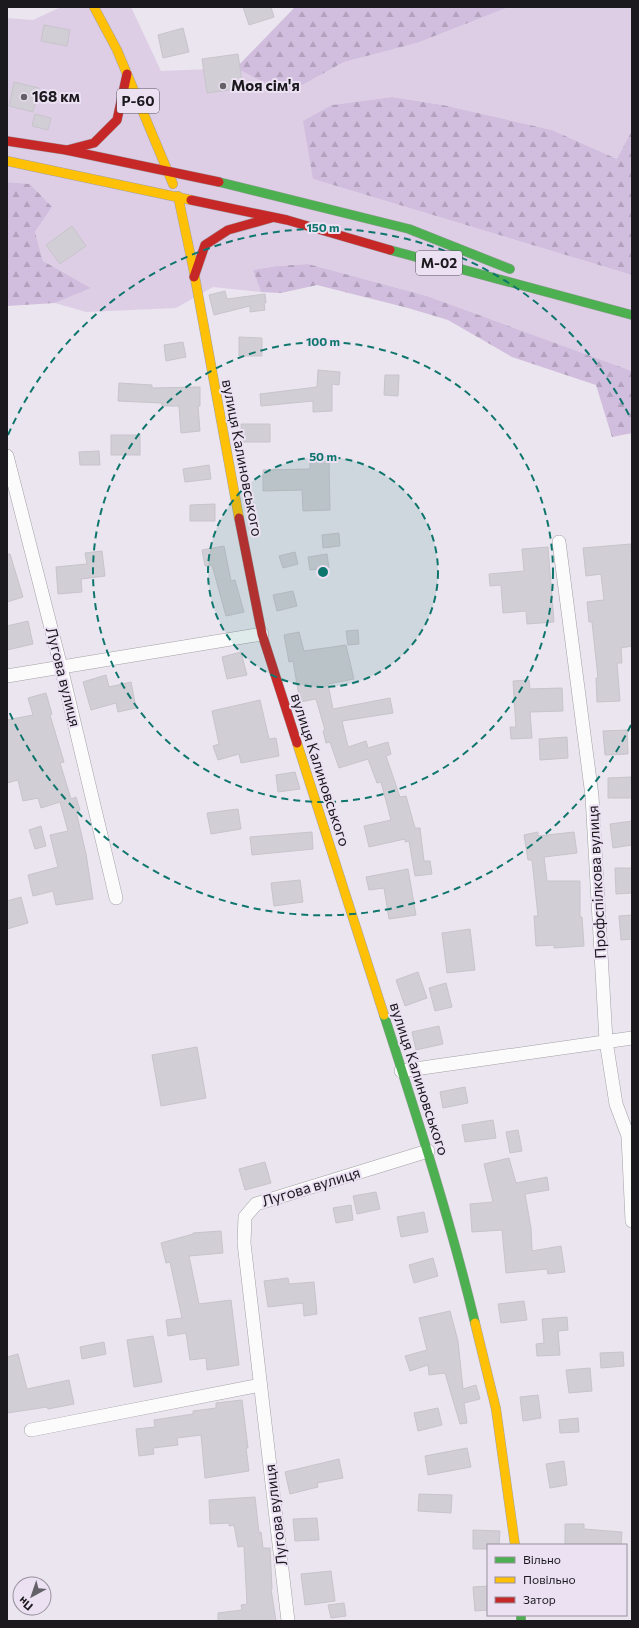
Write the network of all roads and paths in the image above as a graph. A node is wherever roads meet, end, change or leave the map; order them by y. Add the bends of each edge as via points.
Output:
1 (94, 7) edge
2 (127, 74) junction
3 (7, 141) edge
4 (66, 150) junction
5 (7, 161) edge
6 (167, 171) junction
7 (178, 196) junction
8 (272, 217) junction
9 (518, 272) dead end
10 (194, 277) junction
11 (540, 281) dead end
12 (606, 306) junction
13 (632, 315) edge
14 (7, 456) edge
15 (559, 542) dead end
16 (262, 634) junction
17 (61, 667) junction
18 (7, 676) edge
19 (116, 898) dead end
20 (632, 1038) edge
21 (606, 1041) junction
22 (401, 1071) junction
23 (428, 1151) junction
24 (632, 1221) edge
25 (260, 1385) junction
26 (31, 1430) dead end
27 (515, 1544) edge
28 (288, 1621) edge

1 - 2 main road, вулиця Калиновського / Р-60
2 - 4 main road via 117,120 94,143
2 - 6 main road, вулиця Калиновського / Р-60
3 - 4 main road, М-02
4 - 6 main road, М-02
5 - 7 main road, М-02
6 - 7 main road, вулиця Калиновського / Р-60
6 - 9 main road, М-02 via 409,230
7 - 8 main road, М-02
7 - 10 main road, вулиця Калиновського
8 - 10 main road via 228,230 205,245
8 - 12 main road, М-02
10 - 16 main road, вулиця Калиновського
11 - 12 main road, М-02
12 - 13 main road, М-02
14 - 17 street, Лугова вулиця
15 - 21 street, Профспілкова вулиця via 592,796
16 - 17 street
16 - 22 main road, вулиця Калиновського
17 - 18 street
17 - 19 street, Лугова вулиця
20 - 21 street
21 - 22 street
21 - 24 street, Профспілкова вулиця via 616,1104 628,1136
22 - 23 main road, вулиця Калиновського
23 - 25 street, Лугова вулиця via 256,1204 245,1217 244,1243
23 - 27 main road, вулиця Калиновського via 458,1253 496,1409
25 - 26 street
25 - 28 street, Лугова вулиця

